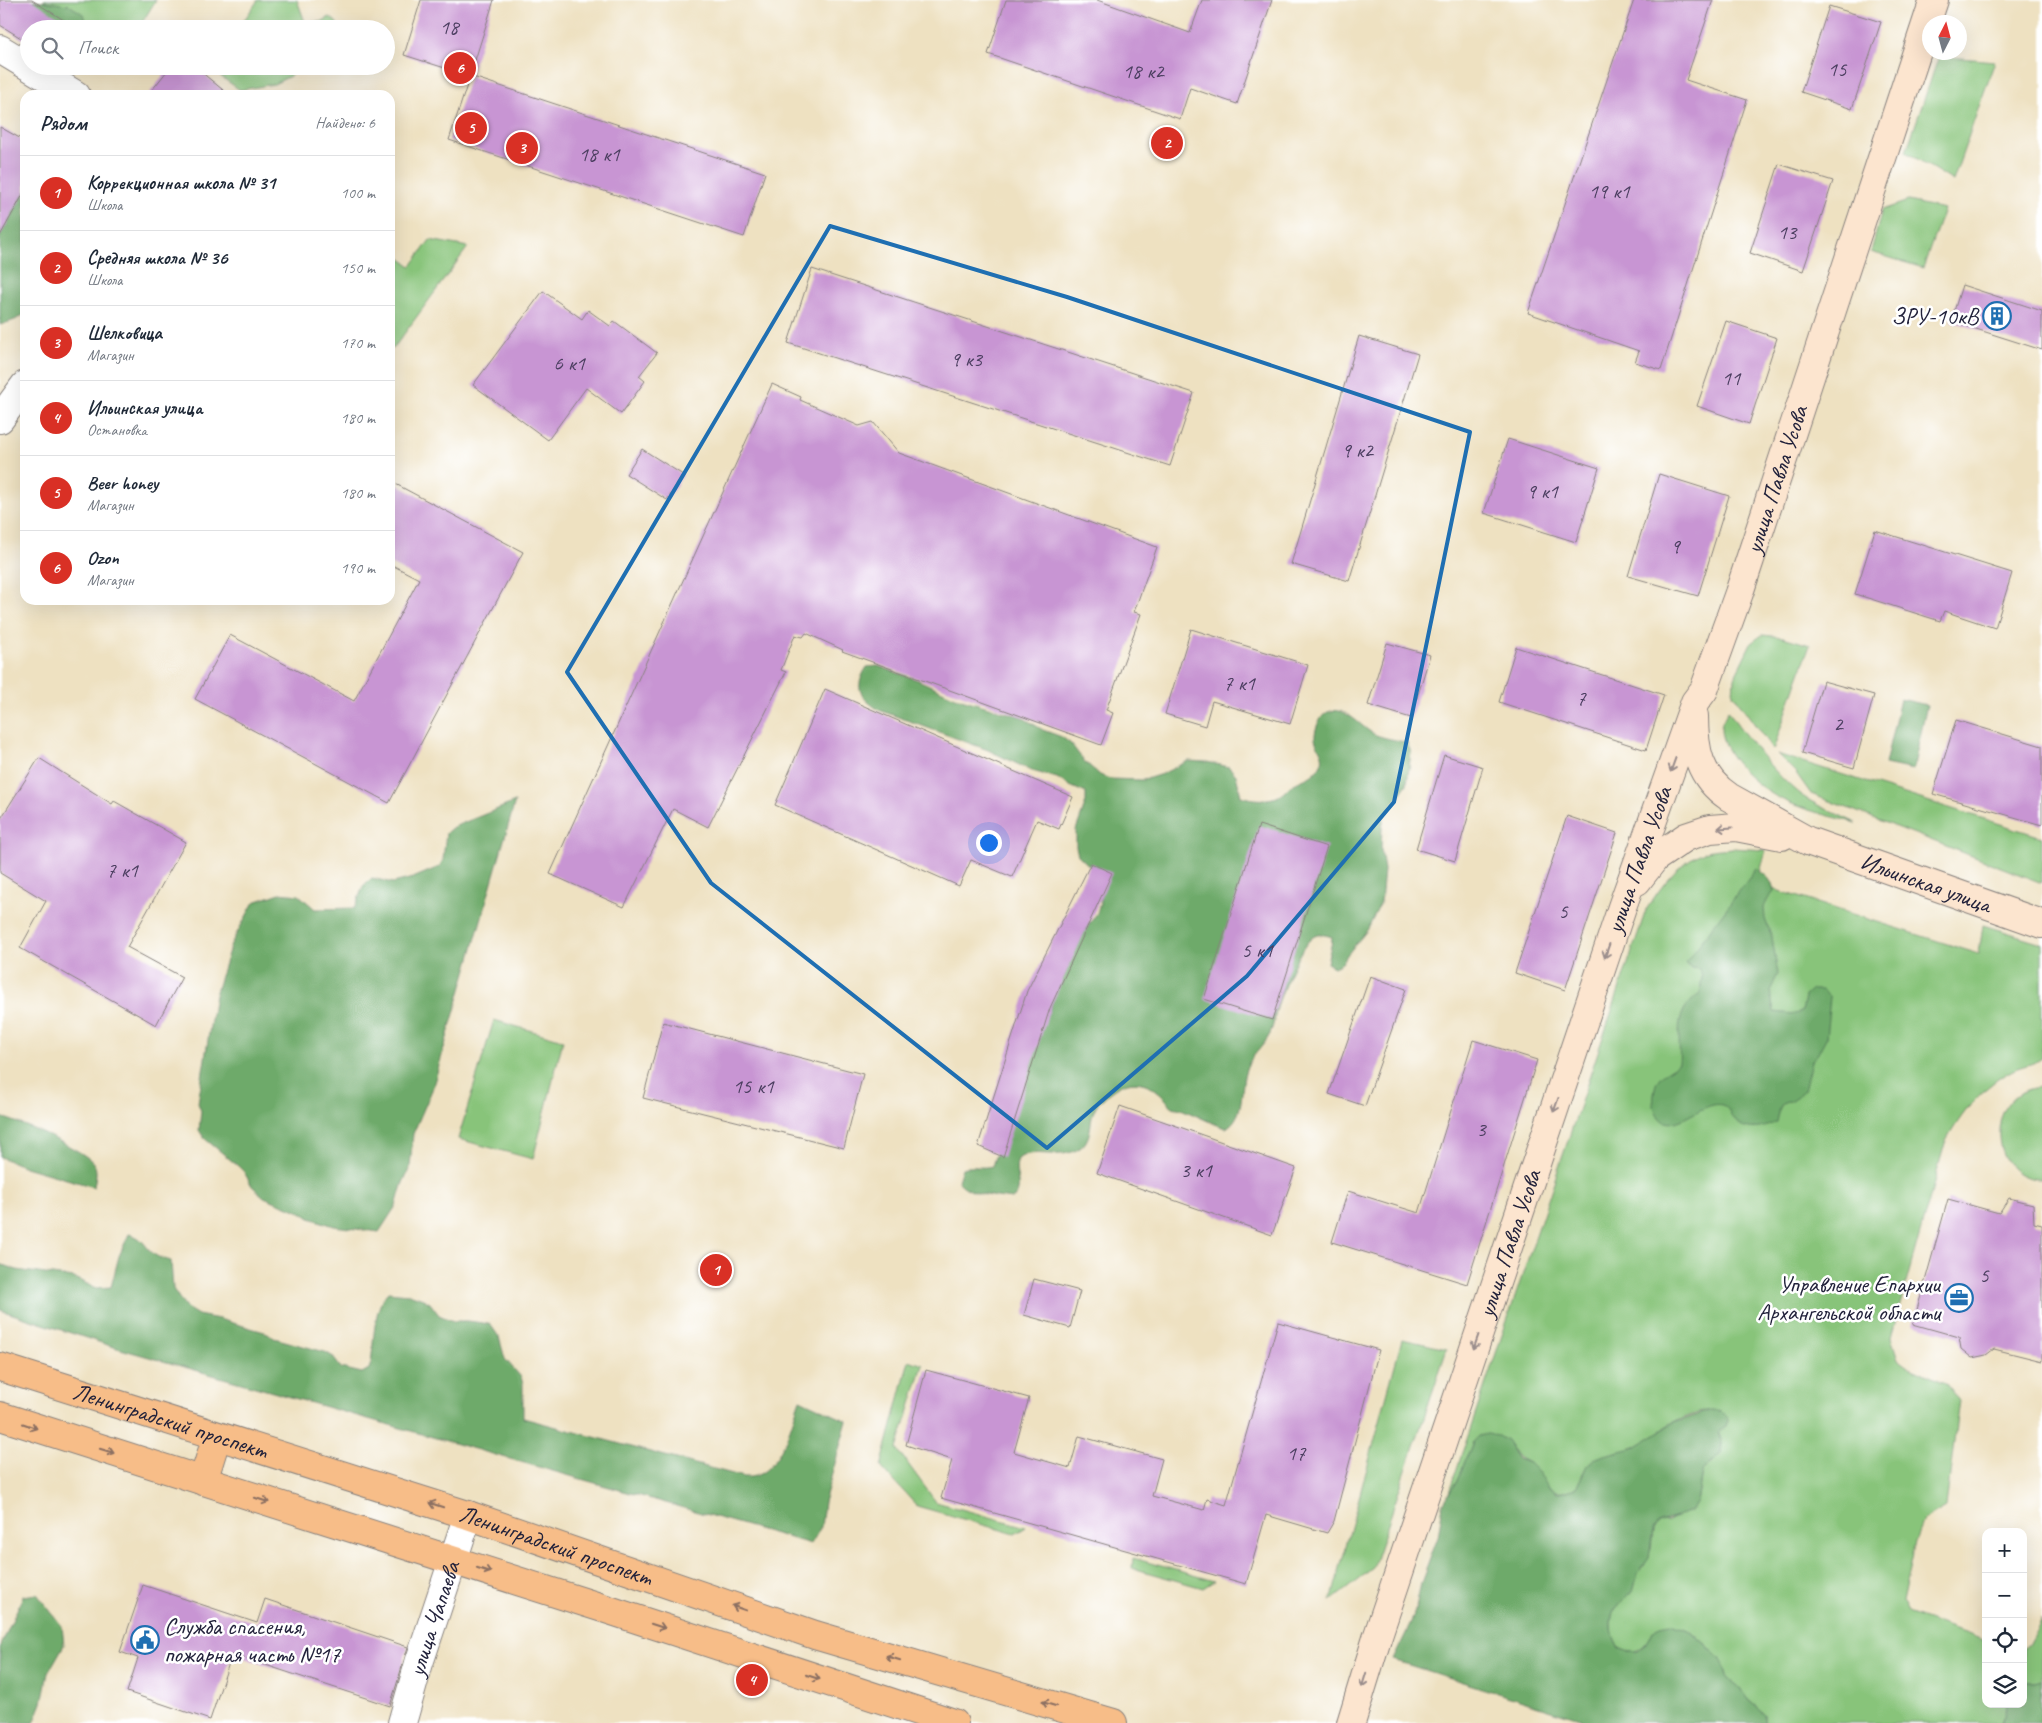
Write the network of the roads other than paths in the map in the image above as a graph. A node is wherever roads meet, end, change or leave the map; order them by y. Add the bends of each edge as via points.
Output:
1 (1934, 0) edge
2 (0, 49) edge
3 (20, 61) edge
4 (43, 75) edge
5 (68, 90) edge
6 (20, 392) edge
7 (0, 419) edge
8 (1695, 702) junction
9 (1808, 841) junction
10 (1622, 907) junction
11 (2042, 924) edge
12 (0, 1367) edge
13 (0, 1416) edge
14 (217, 1436) junction
15 (203, 1481) junction
16 (468, 1515) junction
17 (454, 1560) junction
18 (402, 1723) edge
19 (954, 1723) edge
20 (1113, 1723) edge
21 (1351, 1723) edge

1 - 8 street, улица Павла Усова via 1739,593 1704,690
2 - 3 street
4 - 5 street
6 - 7 street
8 - 9 street via 1697,756 1718,790
8 -> 10 street, улица Павла Усова
9 -> 10 street via 1736,827 1710,829 1686,837 1655,858
9 - 11 street, Ильинская улица
10 -> 21 street, улица Павла Усова
12 - 14 main road, Ленинградский проспект
13 -> 15 main road, Ленинградский проспект
14 - 15 main road
16 -> 14 main road, Ленинградский проспект
15 -> 17 main road, Ленинградский проспект
16 - 17 street, улица Чапаева
20 -> 16 main road, Ленинградский проспект via 815,1635
17 - 18 street, улица Чапаева
17 -> 19 main road, Ленинградский проспект

